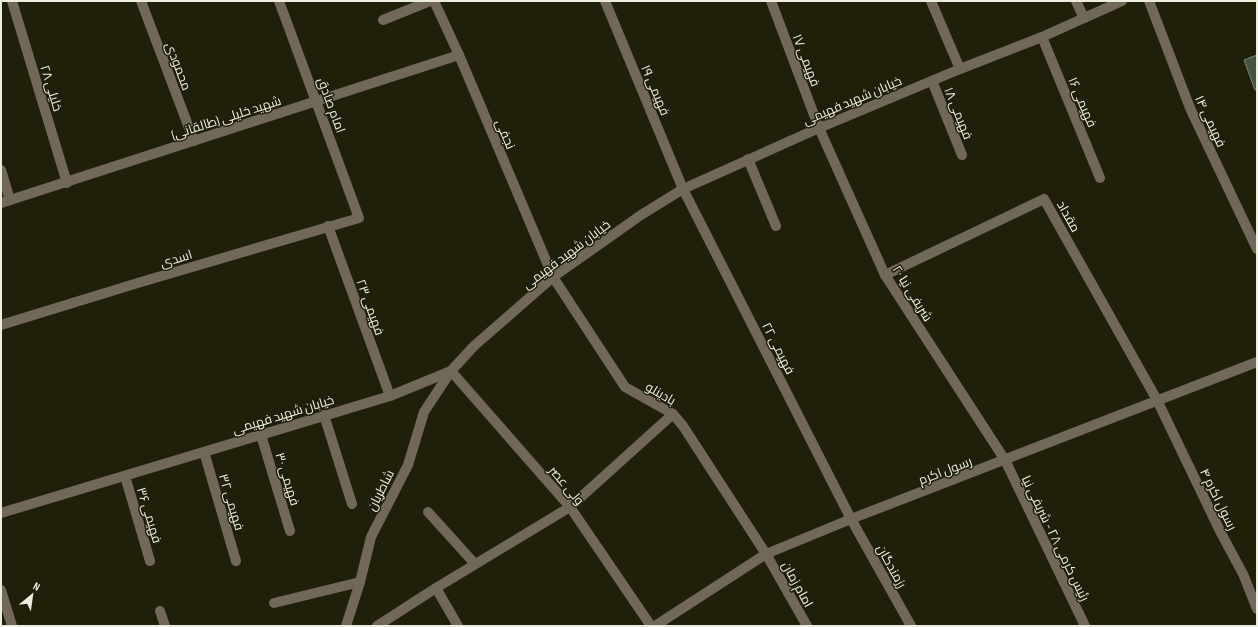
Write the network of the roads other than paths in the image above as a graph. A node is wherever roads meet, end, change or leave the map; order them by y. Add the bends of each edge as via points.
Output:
1 (12, 1) edge
2 (141, 1) edge
3 (279, 1) edge
4 (430, 1) edge
5 (434, 1) edge
6 (605, 1) edge
7 (770, 1) edge
8 (931, 1) edge
9 (1076, 1) edge
10 (1122, 1) edge
11 (1149, 1) edge
12 (1084, 18) junction
13 (383, 20) dead end
14 (1042, 37) junction
15 (459, 55) junction
16 (960, 69) junction
17 (932, 81) junction
18 (316, 100) junction
19 (819, 128) junction
20 (194, 141) junction
21 (962, 155) dead end
22 (748, 159) junction
23 (1, 170) edge
24 (1100, 178) dead end
25 (67, 183) junction
26 (683, 189) junction
27 (5, 201) edge
28 (359, 218) joint
29 (328, 226) junction
30 (776, 226) dead end
31 (1257, 249) edge
32 (885, 275) junction
33 (553, 277) junction
34 (1, 325) edge
35 (1257, 362) edge
36 (451, 371) junction
37 (390, 396) junction
38 (1157, 400) junction
39 (673, 414) junction
40 (324, 416) junction
41 (261, 434) junction
42 (204, 452) junction
43 (1004, 460) junction
44 (125, 476) junction
45 (352, 504) dead end
46 (570, 507) junction
47 (428, 512) dead end
48 (1, 513) edge
49 (851, 519) junction
50 (290, 531) dead end
51 (766, 554) junction
52 (150, 561) dead end
53 (236, 561) dead end
54 (475, 564) junction
55 (360, 582) junction
56 (436, 588) junction
57 (1, 590) edge
58 (274, 604) dead end
59 (1257, 609) edge
60 (160, 611) dead end
61 (12, 626) edge
62 (165, 626) edge
63 (346, 626) edge
64 (377, 626) edge
65 (458, 626) edge
66 (651, 626) edge
67 (654, 626) edge
68 (807, 626) edge
69 (911, 626) edge
70 (1085, 626) edge

1 - 25 street, خلیلی ۲۸
2 - 20 street, محمودی
3 - 18 street, امام صادق
4 - 13 street
5 - 15 street, نجفی
6 - 26 street, فهیمی ۱۹
7 - 19 street, فهیمی ۱۷
8 - 16 street
9 - 12 street
10 - 12 street, خیابان شهید فهیمی
11 - 31 street, فهیمی ۱۴ via 1190,108
12 - 14 street, خیابان شهید فهیمی
14 - 16 street, خیابان شهید فهیمی
14 - 24 street, فهیمی ۱۶
15 - 18 street, شهید خلیلی (طالقانی)
15 - 33 street, نجفی
16 - 17 street, خیابان شهید فهیمی
17 - 19 street, خیابان شهید فهیمی
17 - 21 street, فهیمی ۱۸
18 - 20 street, شهید خلیلی (طالقانی)
18 - 28 street, امام صادق
19 - 22 street, خیابان شهید فهیمی
19 - 32 street, ۲۰ شریفی نیا
20 - 25 street, شهید خلیلی (طالقانی)
22 - 26 street, خیابان شهید فهیمی
22 - 30 street
23 - 27 street
25 - 27 street, شهید خلیلی (طالقانی)
26 - 33 street, خیابان شهید فهیمی via 641,215
26 - 49 street, فهیمی ۲۲
28 - 29 street, اسدی
29 - 34 street, اسدی
29 - 37 street, فهیمی ۲۳
32 - 38 street, مقداد via 1044,199
32 - 43 street, ۲۰ شریفی نیا
33 - 36 street, خیابان شهید فهیمی via 474,346
33 - 39 street, بادینلو via 625,387
35 - 38 street, رسول اکرم
36 - 37 street, خیابان شهید فهیمی
36 - 46 street, ولی عصر
36 - 55 street, شاطریان via 424,412 408,465 371,537
37 - 40 street, خیابان شهید فهیمی
38 - 43 street, رسول اکرم
38 - 59 street, رسول اکرم ۴ via 1243,574
39 - 46 street
39 - 51 street, بادینلو
40 - 41 street, خیابان شهید فهیمی
40 - 45 street
41 - 42 street, خیابان شهید فهیمی
41 - 50 street, فهیمی ۳۰
42 - 44 street, خیابان شهید فهیمی
42 - 53 street, فهیمی ۳۲
43 - 49 street, رسول اکرم
43 - 70 street, رئیس کرمی ۲۸ - شریفی نیا
44 - 48 street, خیابان شهید فهیمی
44 - 52 street, فهیمی ۳۶
46 - 54 street
46 - 66 street, ولی عصر
47 - 54 street
49 - 51 street, رسول اکرم
49 - 69 street, رزمندگان
51 - 67 street, رسول اکرم
51 - 68 street, امام زمان
54 - 56 street
55 - 58 street
55 - 63 street, شاطریان
56 - 64 street
56 - 65 street
57 - 61 street
60 - 62 street

